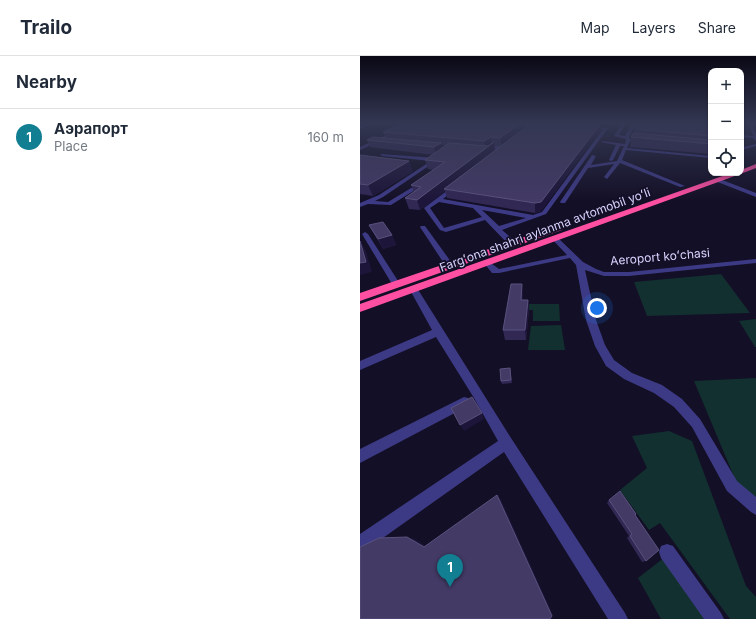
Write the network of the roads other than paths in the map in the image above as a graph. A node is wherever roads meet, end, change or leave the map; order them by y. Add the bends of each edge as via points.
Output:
1 (498, 148) edge
2 (503, 148) edge
3 (591, 148) edge
4 (617, 148) edge
5 (625, 148) edge
6 (659, 148) edge
7 (495, 151) junction
8 (487, 152) edge
9 (596, 153) dead end
10 (382, 155) dead end
11 (398, 156) junction
12 (442, 156) edge
13 (708, 156) edge
14 (436, 160) junction
15 (611, 160) junction
16 (756, 160) edge
17 (389, 162) edge
18 (618, 162) junction
19 (744, 165) edge
20 (589, 166) junction
21 (756, 166) edge
22 (744, 171) edge
23 (607, 177) dead end
24 (649, 177) dead end
25 (718, 177) edge
26 (426, 181) edge
27 (461, 182) edge
28 (682, 186) junction
29 (756, 195) edge
30 (438, 200) junction
31 (367, 202) junction
32 (563, 202) dead end
33 (360, 205) edge
34 (475, 207) junction
35 (534, 217) junction
36 (486, 218) junction
37 (423, 227) dead end
38 (497, 229) junction
39 (366, 234) dead end
40 (555, 238) junction
41 (513, 244) junction
42 (571, 256) junction
43 (756, 261) edge
44 (488, 263) junction
45 (580, 264) junction
46 (450, 266) junction
47 (396, 284) junction
48 (414, 290) junction
49 (360, 297) edge
50 (360, 308) edge
51 (438, 332) junction
52 (360, 366) edge
53 (478, 394) junction
54 (506, 443) junction
55 (360, 456) edge
56 (756, 507) edge
57 (360, 544) edge
58 (667, 552) dead end
59 (619, 619) edge
60 (715, 619) edge

1 - 7 street
2 - 7 street
3 - 35 street via 544,213
4 - 15 street
5 - 18 street
6 - 13 street
7 - 8 street
9 - 20 street
10 - 11 street
11 - 14 street
11 - 17 street
12 - 14 street
14 - 31 street via 424,171 416,171 381,196
15 - 18 street
15 - 20 street via 600,160
16 - 19 highway
18 - 20 street
18 - 23 street
18 - 24 street
18 - 28 street
20 - 32 street
21 - 22 highway
25 - 28 highway, Fargʻona shahri aylanma avtomobil yoʻli
25 - 29 street
25 - 40 highway, Fargʻona shahri aylanma avtomobil yoʻli
26 - 31 street via 390,204
27 - 30 street
28 - 41 highway, Fargʻona shahri aylanma avtomobil yoʻli
30 - 34 street
30 - 36 street via 427,208 442,229
31 - 33 street
34 - 35 street
34 - 36 street
35 - 38 street
36 - 38 street
37 - 46 street
38 - 41 street
39 - 47 street
40 - 42 street, Aeroport koʻchasi
40 - 44 highway, Fargʻona shahri aylanma avtomobil yoʻli
41 - 46 highway, Fargʻona shahri aylanma avtomobil yoʻli
42 - 44 street via 499,271 495,271
42 - 45 street, Aeroport koʻchasi
43 - 45 street, Aeroport koʻchasi via 614,274 593,271
44 - 48 highway, Fargʻona shahri aylanma avtomobil yoʻli
45 - 56 street via 590,320 610,363 628,376 658,389 678,403 696,423 732,486
46 - 47 highway, Fargʻona shahri aylanma avtomobil yoʻli
47 - 49 highway, Fargʻona shahri aylanma avtomobil yoʻli
48 - 50 highway, Fargʻona shahri aylanma avtomobil yoʻli
48 - 51 street
51 - 52 street
51 - 53 street
53 - 54 street
53 - 55 street
54 - 57 street
54 - 59 street
58 - 60 street

